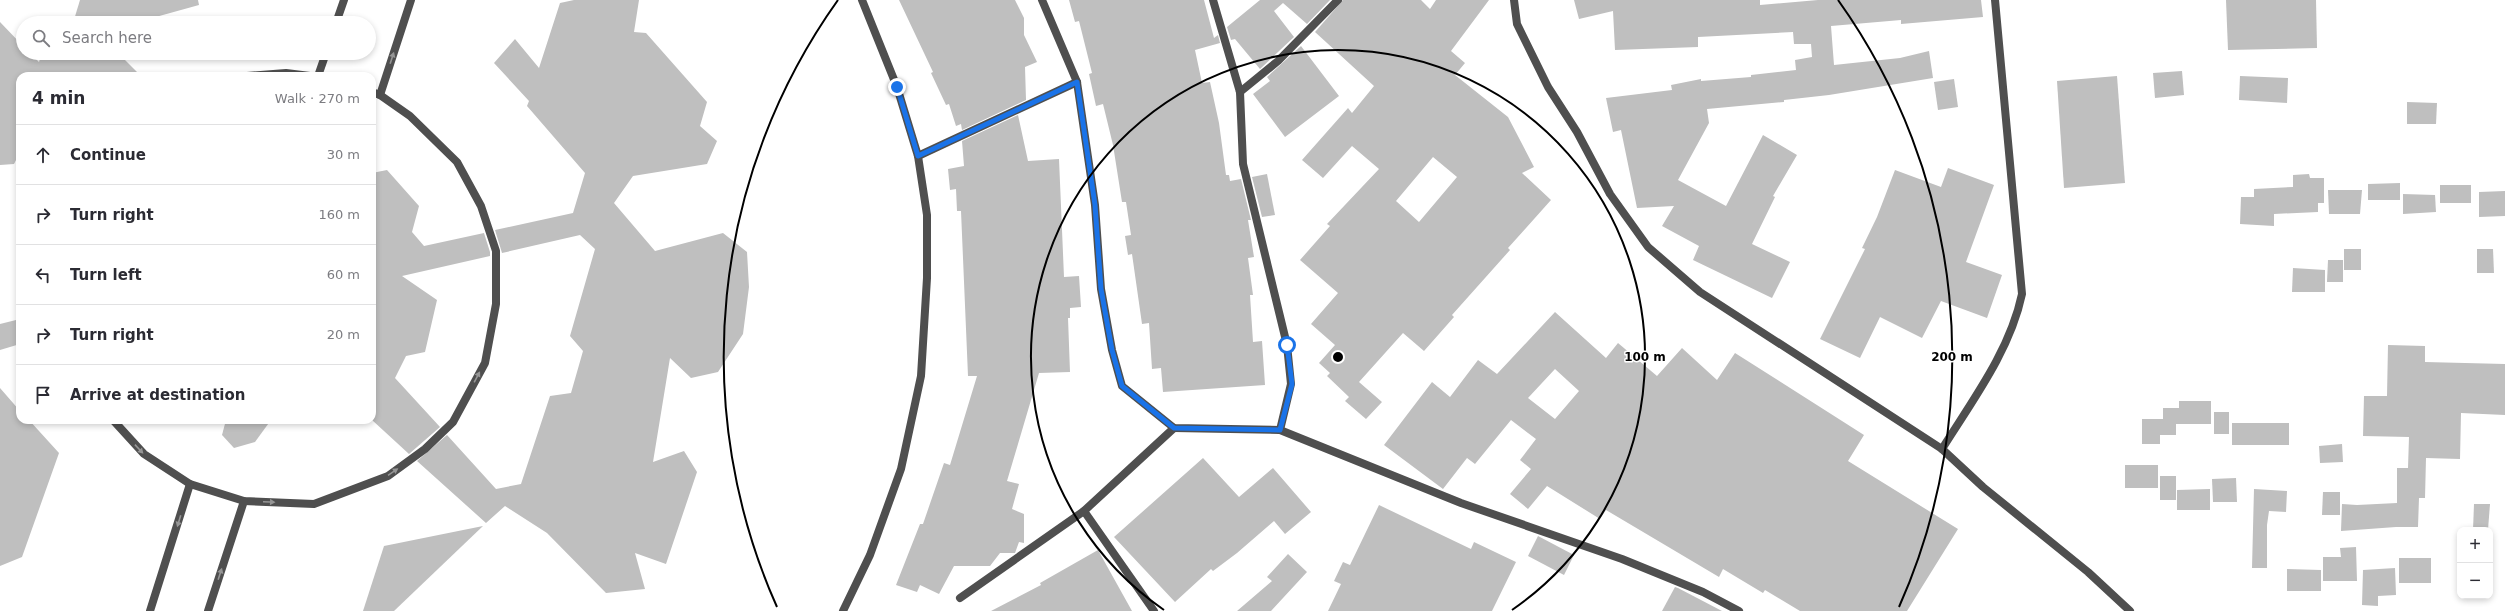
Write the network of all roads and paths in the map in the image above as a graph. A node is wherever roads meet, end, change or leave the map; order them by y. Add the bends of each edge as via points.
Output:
1 (344, 0) edge
2 (411, 0) edge
3 (862, 0) edge
4 (1042, 0) edge
5 (1213, 0) edge
6 (1338, 0) edge
7 (1514, 0) edge
8 (1995, 0) edge
9 (338, 16) edge
10 (324, 60) edge
11 (319, 72) edge
12 (1077, 82) junction
13 (1240, 92) junction
14 (376, 94) edge
15 (918, 156) junction
16 (117, 424) edge
17 (1174, 428) junction
18 (1280, 430) junction
19 (1942, 450) junction
20 (190, 484) junction
21 (244, 501) junction
22 (1084, 511) junction
23 (960, 598) dead end
24 (150, 611) edge
25 (208, 611) edge
26 (843, 611) edge
27 (1154, 611) edge
28 (1739, 611) edge
29 (2130, 611) edge

1 - 9 street
14 -> 2 street
3 - 15 street via 897,87
4 - 12 street
5 - 13 street
6 - 13 street via 1278,61
7 - 19 street via 1517,24 1548,87 1577,132 1610,194 1648,247 1700,292
8 - 19 street via 2022,294 2018,315 2006,342
10 - 11 street
12 - 15 street
12 - 17 street via 1095,205 1101,289 1118,372 1122,386
13 - 18 street via 1243,164 1287,345 1292,384
21 -> 14 street via 314,504 388,476 425,450 453,422 485,362 496,304 496,251 481,206 457,162 410,116
15 - 26 street via 927,215 921,376 901,469 870,555
16 -> 20 street via 144,454
17 - 18 street
17 - 22 street
18 - 28 street via 1461,503 1629,562 1703,592
19 - 29 street via 1983,487 2088,572
20 - 21 street
20 -> 24 street
25 -> 21 street
22 - 23 street
22 - 27 street

